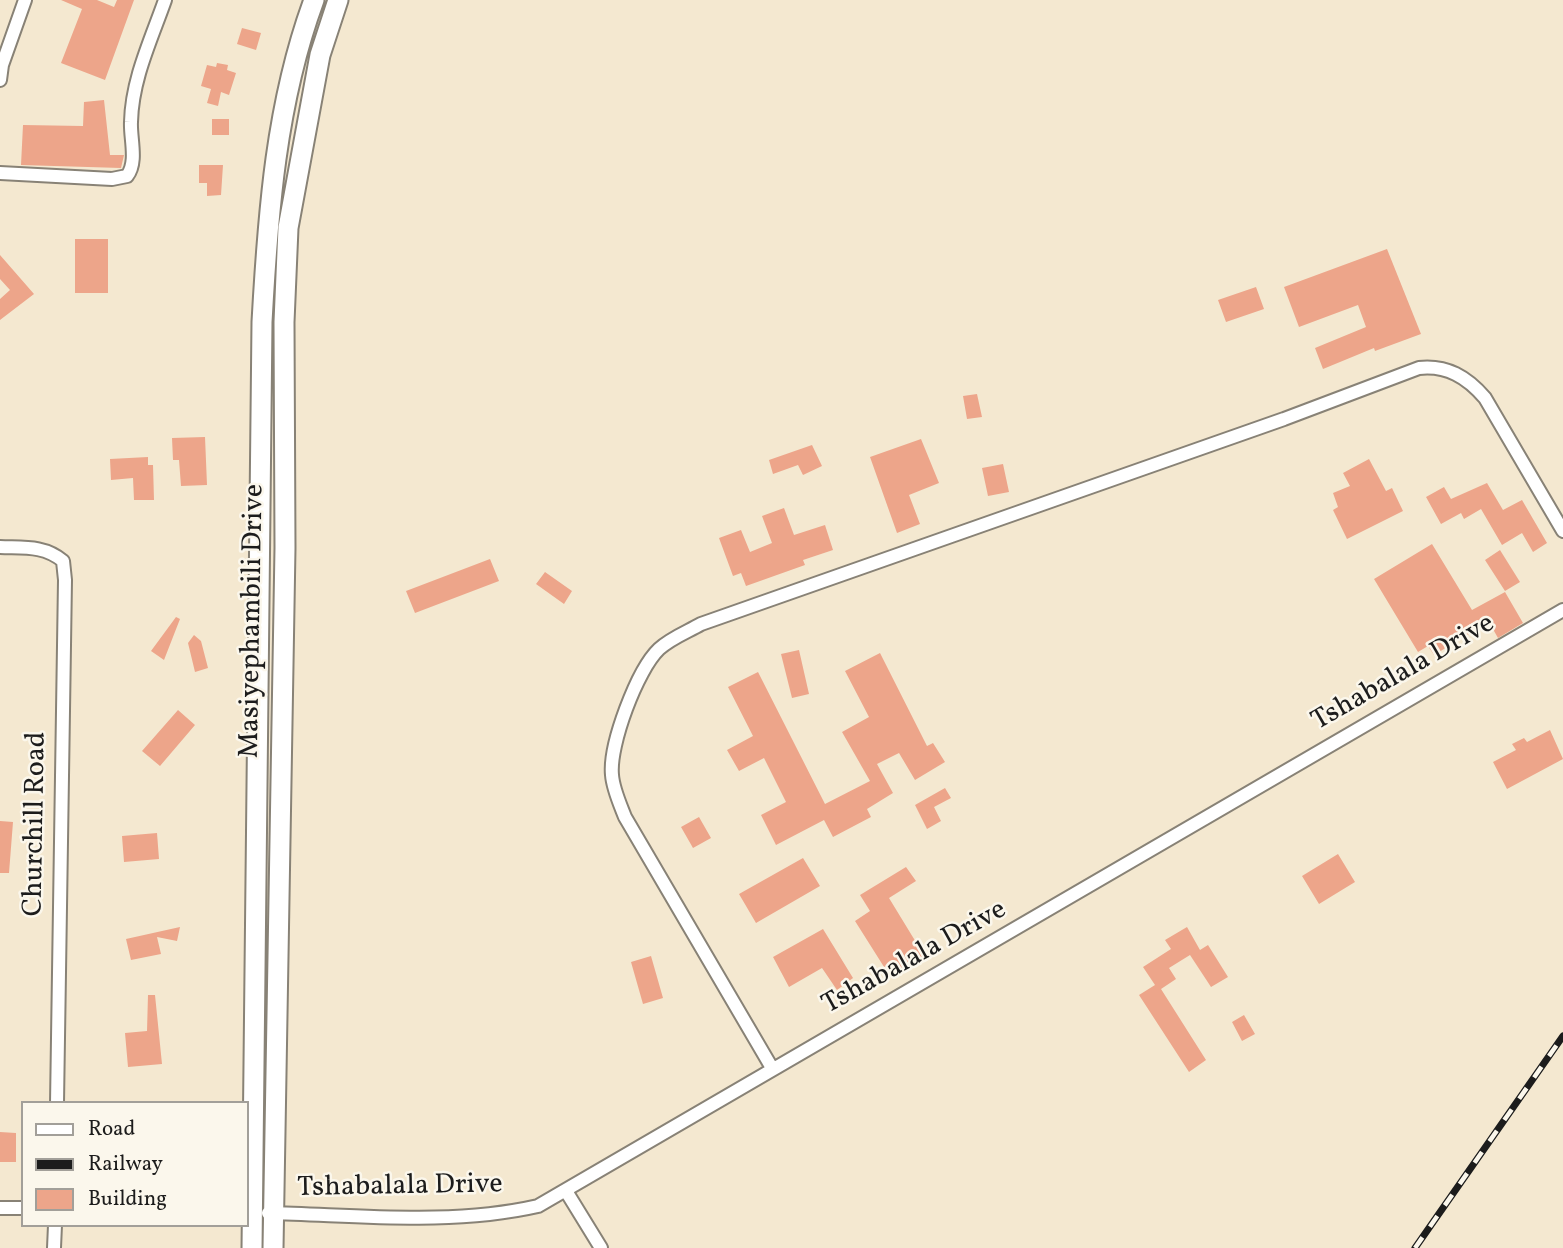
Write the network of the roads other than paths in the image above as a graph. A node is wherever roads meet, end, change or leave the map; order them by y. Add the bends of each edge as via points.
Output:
1 (25, 0) edge
2 (165, 0) edge
3 (314, 0) edge
4 (338, 0) edge
5 (0, 79) edge
6 (0, 173) edge
7 (1563, 531) edge
8 (0, 547) edge
9 (1563, 610) edge
10 (772, 1068) junction
11 (57, 1101) edge
12 (566, 1191) junction
13 (0, 1208) edge
14 (21, 1209) edge
15 (249, 1212) edge
16 (273, 1213) junction
17 (55, 1227) edge
18 (54, 1248) edge
19 (252, 1248) edge
20 (273, 1248) edge
21 (601, 1248) edge

1 - 5 street
2 - 6 street via 134,88 132,162 127,176
3 - 15 main road, Masiyephambili Drive via 297,50 277,148 261,322 260,668
4 - 16 main road, Masiyephambili Drive via 320,55 288,228
7 - 10 street via 1485,398 1457,374 1426,368 714,620 670,641 646,667 633,696 613,751 612,776 625,817
8 - 11 street, Churchill Road via 52,552 62,561 65,580
9 - 10 street, Tshabalala Drive
10 - 12 street, Tshabalala Drive
12 - 16 street, Tshabalala Drive via 538,1206 463,1217
12 - 21 street
13 - 14 street
15 - 16 street, Tshabalala Drive
15 - 19 main road, Masiyephambili Drive
16 - 20 main road, Masiyephambili Drive
17 - 18 street

